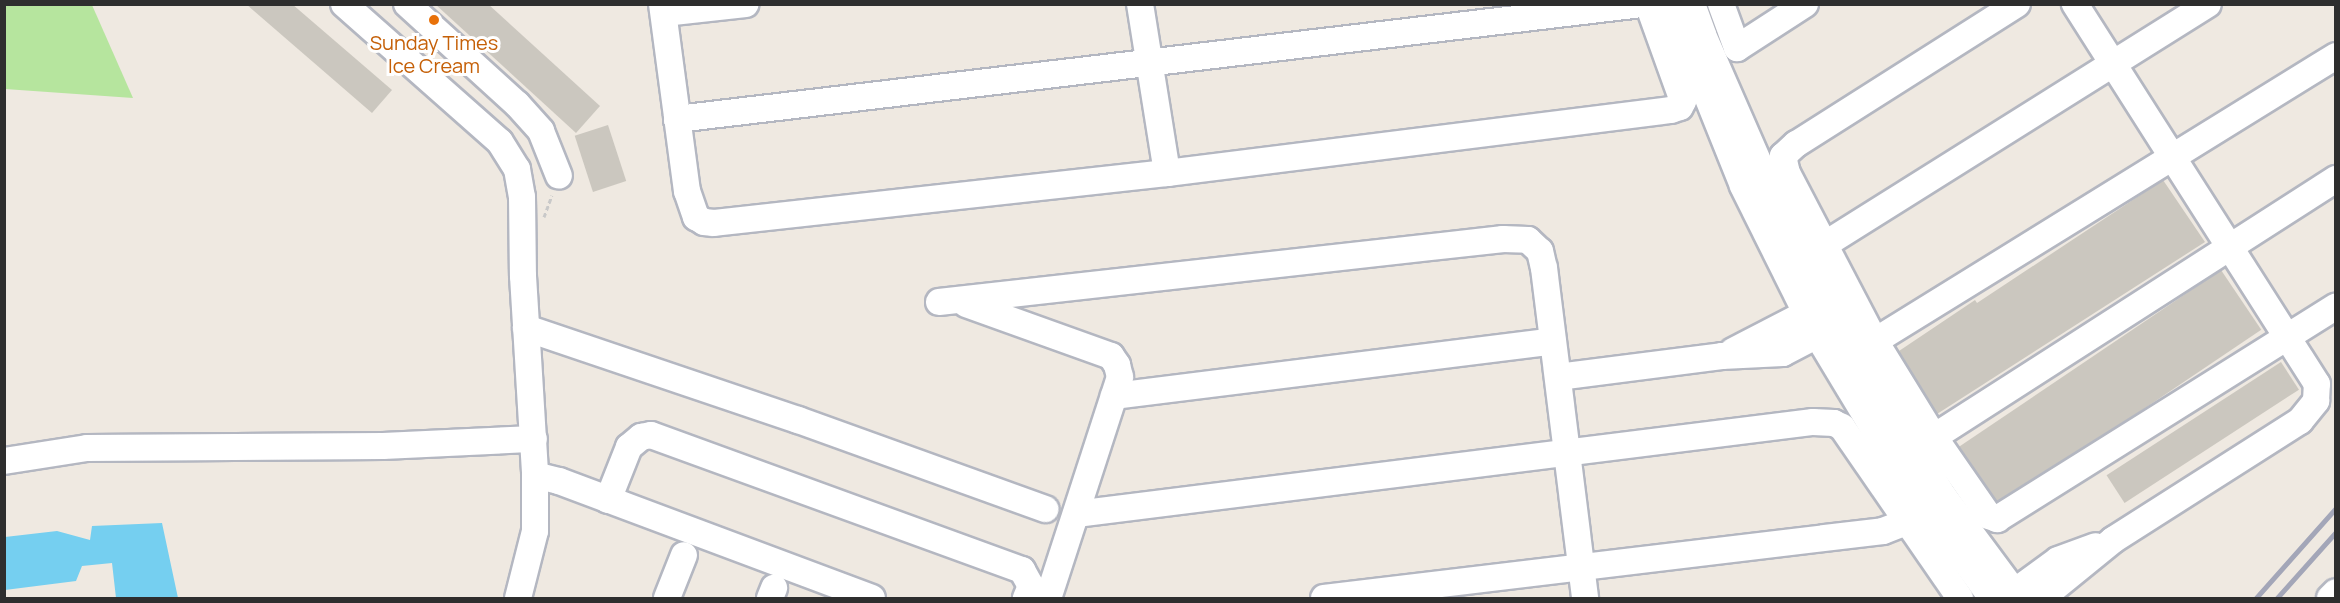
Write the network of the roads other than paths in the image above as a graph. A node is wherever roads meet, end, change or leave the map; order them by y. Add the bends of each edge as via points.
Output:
1 (407, 4) edge
2 (746, 4) edge
3 (1140, 4) edge
4 (1641, 4) edge
5 (1648, 4) edge
6 (1670, 4) edge
7 (1692, 4) edge
8 (1721, 4) edge
9 (1805, 4) edge
10 (2017, 4) edge
11 (2075, 4) edge
12 (2208, 4) edge
13 (352, 7) edge
14 (663, 9) edge
15 (449, 43) junction
16 (2336, 56) edge
17 (1149, 64) junction
18 (2114, 65) junction
19 (421, 72) junction
20 (496, 85) junction
21 (1722, 108) junction
22 (471, 116) junction
23 (677, 119) junction
24 (546, 143) junction
25 (2174, 158) junction
26 (512, 160) junction
27 (1167, 173) junction
28 (559, 176) dead end
29 (2336, 179) edge
30 (1824, 245) junction
31 (2229, 246) junction
32 (2336, 306) edge
33 (1822, 319) junction
34 (526, 328) junction
35 (2287, 337) junction
36 (1554, 341) junction
37 (1875, 341) junction
38 (1558, 377) junction
39 (1114, 396) junction
40 (1934, 437) junction
41 (1566, 452) junction
42 (534, 458) junction
43 (4, 461) edge
44 (611, 493) junction
45 (1045, 509) dead end
46 (1076, 514) junction
47 (1907, 522) junction
48 (2113, 540) junction
49 (684, 555) dead end
50 (1581, 567) junction
51 (2336, 592) edge
52 (2008, 597) edge
53 (518, 598) edge
54 (667, 598) edge
55 (872, 598) edge
56 (1026, 598) edge
57 (1048, 598) edge
58 (1324, 598) edge
59 (1585, 598) edge
60 (1960, 598) edge
61 (2042, 598) edge
62 (2330, 598) edge

1 - 15 street
2 - 14 street
3 - 17 street
4 - 17 street
5 - 27 street via 1683,101 1680,107
6 - 21 street
7 - 21 street
8 - 9 street via 1737,48
10 - 30 street via 1787,150 1783,163
11 - 18 street
12 - 18 street
13 - 19 street
14 - 23 street
15 - 19 street
15 - 20 street
16 - 25 street
17 - 23 street
17 - 27 street
18 - 25 street
18 - 30 street
19 - 22 street
20 - 22 street
20 - 24 street via 541,131
21 - 33 street via 1770,188
22 - 26 street via 501,142
23 - 27 street via 689,201 696,217 704,222
24 - 26 street
24 - 28 street
25 - 31 street
25 - 37 street
26 - 34 street via 522,198
29 - 31 street
30 - 37 street
31 - 35 street
31 - 40 street
32 - 35 street
33 - 38 street via 1783,353 1722,356
33 - 52 street via 1894,418
34 - 42 street
34 - 45 street
35 - 40 street via 1997,519 1989,516
35 - 48 street via 2317,384 2316,401 2300,420
36 - 38 street
36 - 39 street
36 - 39 street via 1540,251 1528,240 1503,239 949,302 1111,357 1120,377
37 - 40 street
38 - 41 street
39 - 46 street
41 - 46 street
41 - 47 street via 1813,422 1834,423 1842,427
41 - 50 street
42 - 43 street via 383,446 87,448
42 - 44 street
42 - 53 street via 535,531
44 - 55 street
44 - 56 street via 629,447 641,437 651,435 1022,570 1031,586
46 - 57 street
47 - 50 street via 1883,531
47 - 60 street
48 - 52 street via 2058,560
48 - 61 street
49 - 54 street
50 - 58 street
50 - 59 street
51 - 62 street

